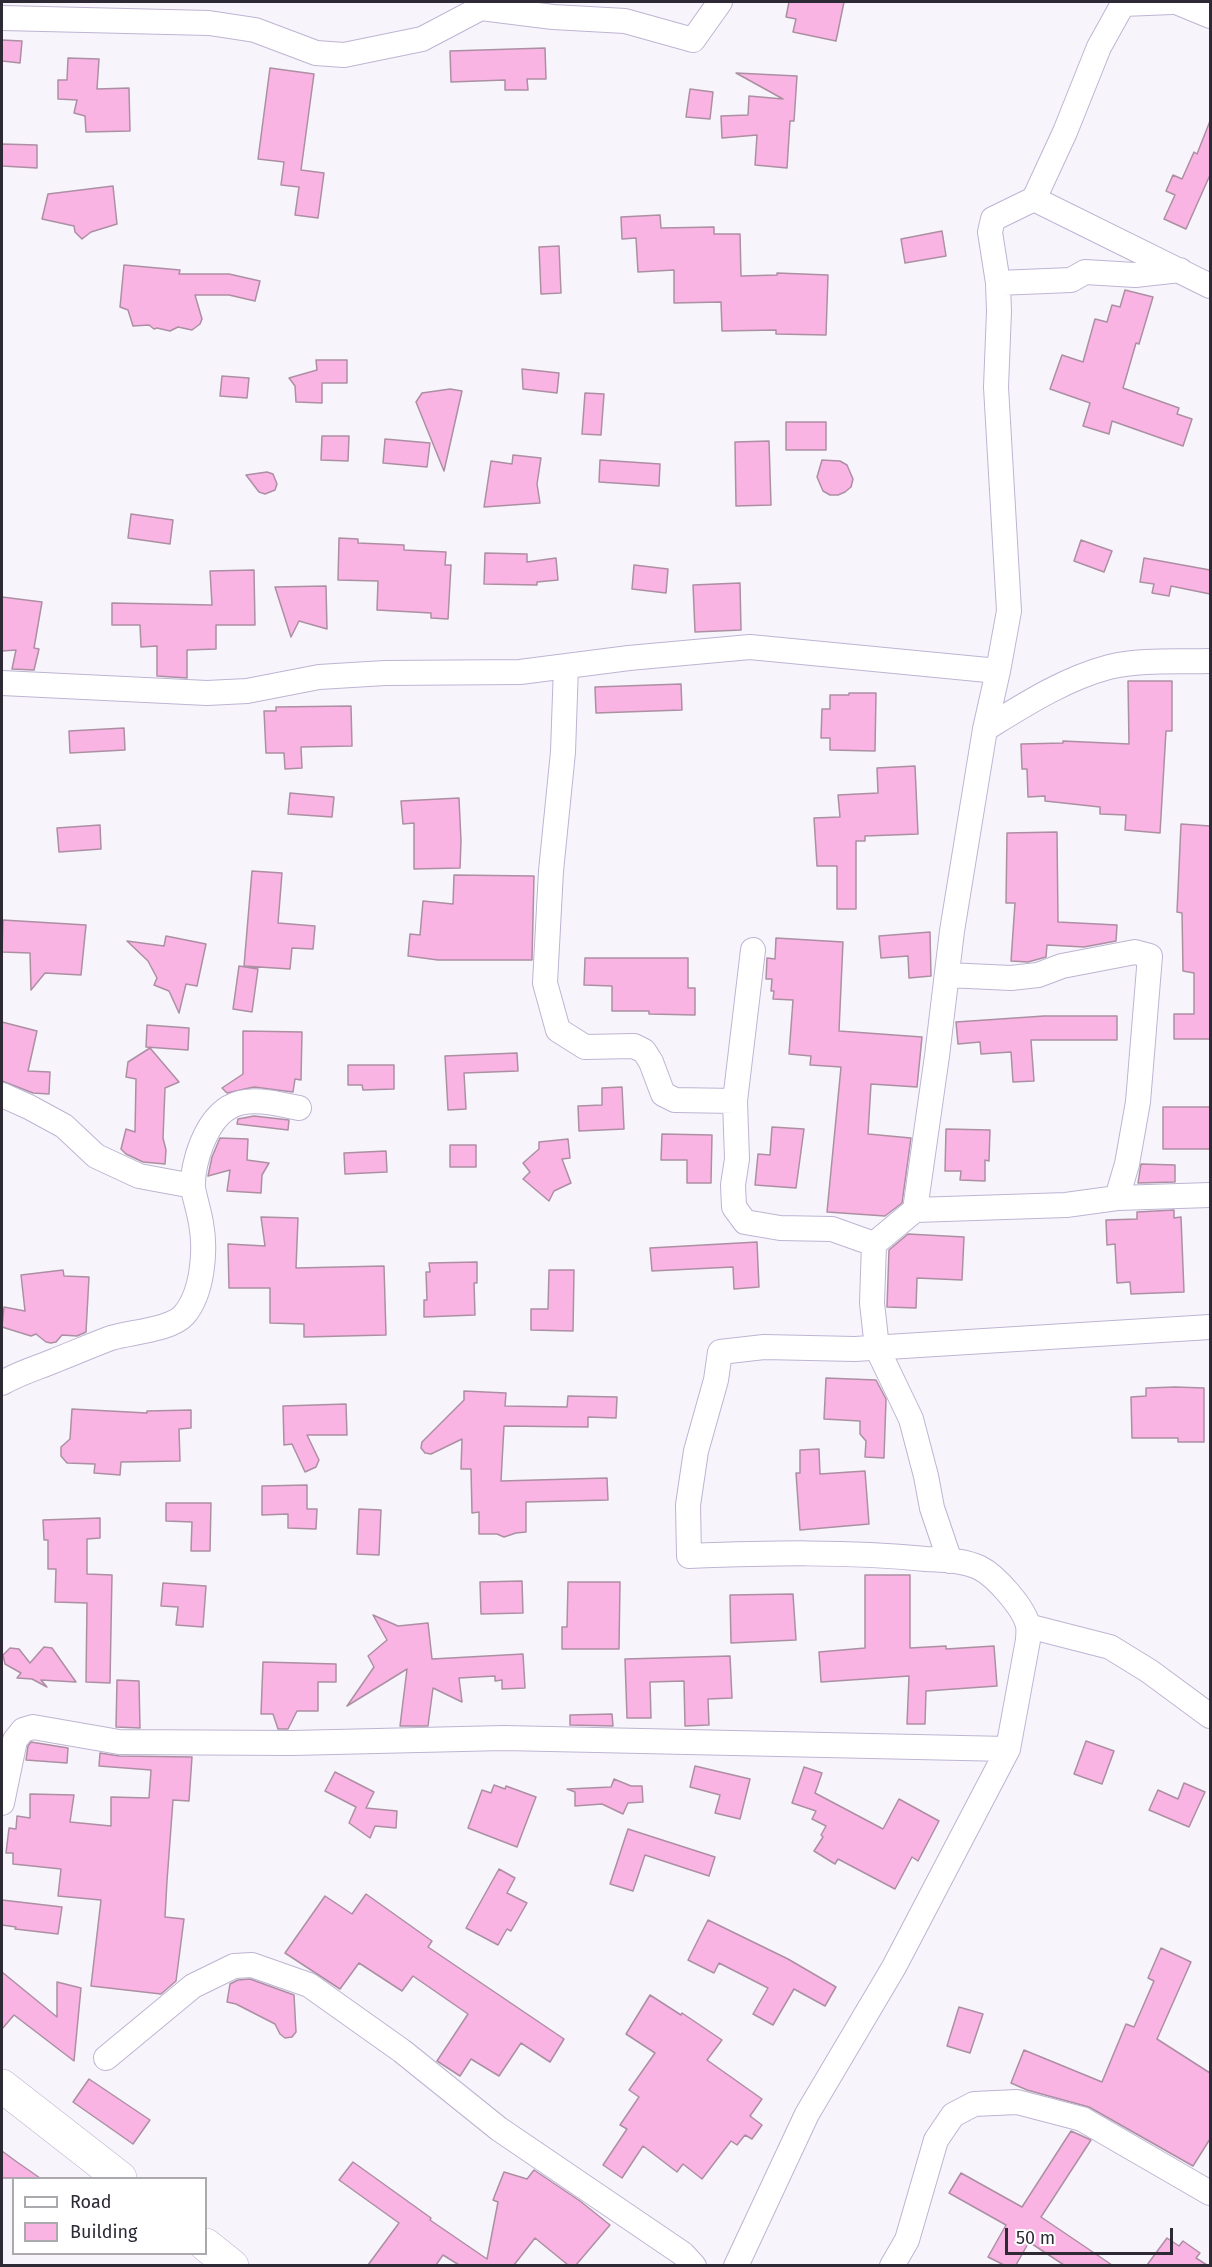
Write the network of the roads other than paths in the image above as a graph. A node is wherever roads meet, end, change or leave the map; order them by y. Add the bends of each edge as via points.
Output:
1 (720, 2) edge
2 (1174, 2) edge
3 (1123, 3) edge
4 (483, 5) edge
5 (1210, 16) edge
6 (2, 18) edge
7 (1034, 199) junction
8 (1180, 270) junction
9 (998, 283) junction
10 (1210, 286) edge
11 (1210, 661) edge
12 (566, 666) junction
13 (998, 671) junction
14 (2, 683) edge
15 (985, 729) junction
16 (753, 950) dead end
17 (947, 975) junction
18 (2, 1095) edge
19 (735, 1101) junction
20 (299, 1108) dead end
21 (193, 1186) junction
22 (1210, 1195) edge
23 (1117, 1198) junction
24 (915, 1210) junction
25 (874, 1244) junction
26 (1210, 1327) edge
27 (877, 1348) junction
28 (2, 1383) edge
29 (950, 1561) junction
30 (1028, 1626) junction
31 (1210, 1716) edge
32 (1008, 1749) junction
33 (2, 1803) edge
34 (106, 2058) dead end
35 (2, 2086) edge
36 (119, 2177) edge
37 (1210, 2193) edge
38 (207, 2246) edge
39 (232, 2265) edge
40 (694, 2265) edge
41 (736, 2265) edge
42 (892, 2265) edge

1 - 4 street via 693,40 626,21 553,17
2 - 3 street
2 - 5 street
3 - 7 street via 1099,47
4 - 6 street via 422,39 344,55 316,53 255,30 209,23
7 - 8 street
7 - 9 street via 993,219 990,232
8 - 9 street via 1135,275 1085,272 1071,280
8 - 10 street
9 - 13 street via 996,387 1009,611
11 - 15 street via 1109,667 1064,683
12 - 13 street via 750,647
12 - 14 street via 520,672 319,677 247,691 207,693
12 - 19 street via 545,983 558,1030 585,1047 634,1046 644,1051 663,1094 675,1100
13 - 15 street
15 - 17 street
16 - 19 street
17 - 23 street via 1011,978 1135,952 1150,956 1138,1102
17 - 24 street
18 - 21 street via 64,1126 96,1156 139,1176
19 - 25 street via 734,1207 745,1222 780,1228 832,1229
20 - 21 street via 267,1101 244,1102 222,1110 198,1150
21 - 28 street via 202,1226 202,1276 182,1318 112,1338
22 - 23 street
23 - 24 street via 1066,1205
24 - 25 street
25 - 27 street via 872,1303
26 - 27 street
27 - 29 street via 911,1419 932,1508
27 - 29 street via 764,1347 720,1352 692,1472 689,1556 838,1554
29 - 30 street via 980,1568 992,1577 1017,1603
30 - 31 street via 1110,1647
30 - 32 street
32 - 33 street via 504,1738 119,1742 33,1727 23,1730 15,1740
32 - 41 street via 894,1967 807,2114
34 - 40 street via 193,1986 234,1966 252,1965 309,1985 402,2051 499,2130
35 - 36 main road
37 - 42 street via 1082,2119 1017,2102 974,2104 953,2115 936,2140 907,2240
38 - 39 main road

